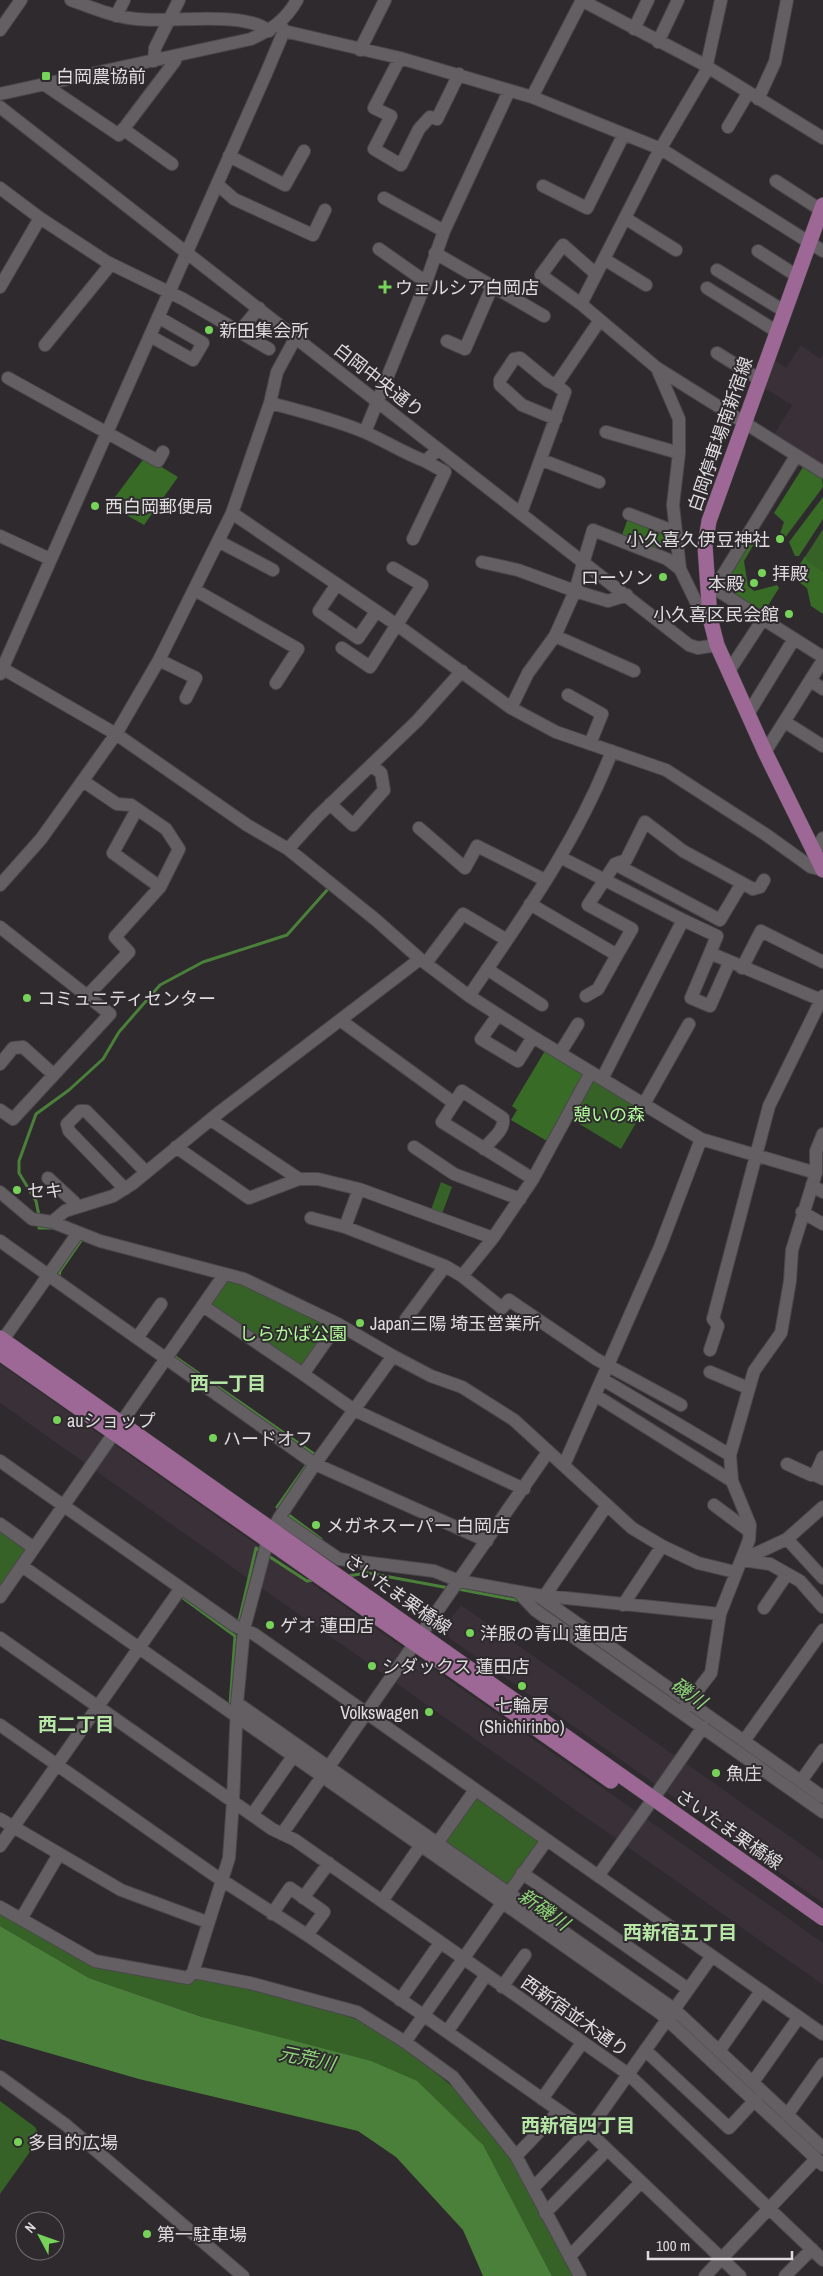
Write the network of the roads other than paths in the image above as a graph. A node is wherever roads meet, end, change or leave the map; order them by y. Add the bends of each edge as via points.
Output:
1 (21, 0) edge
2 (71, 0) edge
3 (124, 0) edge
4 (179, 0) edge
5 (297, 0) edge
6 (385, 0) edge
7 (581, 0) edge
8 (648, 0) edge
9 (678, 0) edge
10 (721, 0) edge
11 (787, 0) edge
12 (116, 16) junction
13 (169, 20) junction
14 (282, 27) junction
15 (634, 29) junction
16 (0, 30) edge
17 (269, 31) junction
18 (658, 42) junction
19 (360, 50) junction
20 (174, 57) junction
21 (400, 58) junction
22 (154, 61) junction
23 (706, 66) junction
24 (459, 74) junction
25 (45, 85) junction
26 (508, 91) junction
27 (0, 94) edge
28 (753, 96) junction
29 (532, 97) junction
30 (0, 107) edge
31 (728, 127) dead end
32 (123, 130) junction
33 (624, 134) junction
34 (823, 138) edge
35 (661, 149) junction
36 (304, 151) dead end
37 (229, 156) junction
38 (172, 164) dead end
39 (776, 182) dead end
40 (217, 184) junction
41 (543, 186) dead end
42 (0, 188) edge
43 (384, 198) dead end
44 (822, 207) edge
45 (325, 210) dead end
46 (40, 218) junction
47 (625, 218) junction
48 (444, 231) junction
49 (809, 242) junction
50 (379, 249) dead end
51 (676, 250) dead end
52 (758, 251) dead end
53 (823, 251) edge
54 (188, 252) junction
55 (435, 253) junction
56 (604, 258) junction
57 (111, 264) junction
58 (717, 270) dead end
59 (596, 274) junction
60 (797, 276) junction
61 (426, 282) junction
62 (646, 285) dead end
63 (0, 287) edge
64 (492, 287) junction
65 (707, 288) dead end
66 (170, 293) junction
67 (581, 304) junction
68 (259, 308) junction
69 (784, 311) junction
70 (544, 316) dead end
71 (158, 317) junction
72 (600, 320) junction
73 (240, 332) junction
74 (776, 332) junction
75 (150, 336) junction
76 (296, 337) junction
77 (448, 341) dead end
78 (45, 345) dead end
79 (269, 349) dead end
80 (717, 353) dead end
81 (657, 368) junction
82 (8, 378) dead end
83 (759, 380) junction
84 (556, 385) junction
85 (378, 402) junction
86 (270, 403) junction
87 (556, 419) junction
88 (744, 422) junction
89 (107, 432) junction
90 (364, 432) junction
91 (606, 432) dead end
92 (438, 450) junction
93 (163, 452) dead end
94 (680, 453) junction
95 (796, 456) junction
96 (542, 460) junction
97 (425, 461) junction
98 (823, 472) edge
99 (599, 482) dead end
100 (232, 513) junction
101 (521, 513) junction
102 (629, 514) dead end
103 (676, 532) junction
104 (0, 536) edge
105 (413, 539) dead end
106 (218, 541) junction
107 (50, 559) junction
108 (482, 562) dead end
109 (584, 562) junction
110 (394, 568) dead end
111 (680, 569) junction
112 (273, 570) dead end
113 (337, 584) junction
114 (711, 586) junction
115 (195, 590) junction
116 (575, 591) junction
117 (627, 595) junction
118 (376, 612) junction
119 (710, 618) junction
120 (763, 619) junction
121 (397, 625) junction
122 (555, 636) junction
123 (794, 639) junction
124 (717, 645) junction
125 (342, 648) dead end
126 (823, 659) edge
127 (159, 660) junction
128 (1, 670) edge
129 (462, 671) junction
130 (634, 671) dead end
131 (729, 671) junction
132 (811, 680) junction
133 (276, 683) dead end
134 (823, 688) edge
135 (568, 695) dead end
136 (186, 698) dead end
137 (511, 708) junction
138 (748, 714) junction
139 (785, 722) junction
140 (116, 734) junction
141 (590, 744) junction
142 (823, 746) edge
143 (612, 751) junction
144 (765, 752) junction
145 (371, 765) junction
146 (83, 781) junction
147 (330, 804) junction
148 (137, 809) junction
149 (419, 828) dead end
150 (823, 838) edge
151 (288, 849) junction
152 (815, 852) junction
153 (560, 857) junction
154 (615, 864) junction
155 (823, 870) edge
156 (604, 879) junction
157 (546, 880) junction
158 (764, 880) dead end
159 (742, 884) junction
160 (0, 885) edge
161 (160, 888) junction
162 (530, 904) junction
163 (683, 920) junction
164 (2, 933) edge
165 (507, 940) junction
166 (710, 953) junction
167 (617, 955) junction
168 (423, 961) junction
169 (823, 962) edge
170 (730, 963) junction
171 (742, 968) junction
172 (487, 969) junction
173 (87, 996) junction
174 (469, 996) junction
175 (586, 996) dead end
176 (822, 998) edge
177 (542, 1005) dead end
178 (498, 1015) junction
179 (340, 1020) junction
180 (578, 1024) dead end
181 (689, 1024) dead end
182 (532, 1037) junction
183 (560, 1053) junction
184 (0, 1064) edge
185 (53, 1074) junction
186 (597, 1075) junction
187 (454, 1103) junction
188 (644, 1104) junction
189 (0, 1110) edge
190 (211, 1120) junction
191 (823, 1134) edge
192 (701, 1139) junction
193 (176, 1147) junction
194 (414, 1147) dead end
195 (484, 1149) junction
196 (757, 1156) junction
197 (146, 1172) junction
198 (48, 1178) dead end
199 (299, 1179) junction
200 (533, 1179) junction
201 (817, 1183) edge
202 (125, 1188) junction
203 (359, 1189) junction
204 (0, 1192) edge
205 (520, 1199) junction
206 (76, 1207) junction
207 (802, 1212) junction
208 (311, 1218) dead end
209 (52, 1222) junction
210 (823, 1224) edge
211 (345, 1228) junction
212 (77, 1234) junction
213 (493, 1238) junction
214 (0, 1241) edge
215 (445, 1266) junction
216 (49, 1275) junction
217 (224, 1275) junction
218 (462, 1276) junction
219 (160, 1304) dead end
220 (203, 1306) junction
221 (406, 1319) dead end
222 (338, 1324) junction
223 (137, 1338) junction
224 (1, 1344) edge
225 (710, 1350) dead end
226 (393, 1356) junction
227 (166, 1358) junction
228 (608, 1364) junction
229 (710, 1372) dead end
230 (303, 1374) junction
231 (602, 1379) junction
232 (748, 1388) junction
233 (595, 1395) junction
234 (681, 1405) dead end
235 (354, 1410) junction
236 (118, 1428) junction
237 (548, 1452) junction
238 (730, 1455) junction
239 (823, 1457) edge
240 (0, 1461) edge
241 (315, 1464) junction
242 (787, 1464) dead end
243 (564, 1465) junction
244 (819, 1477) edge
245 (732, 1482) junction
246 (524, 1489) junction
247 (607, 1505) junction
248 (714, 1505) dead end
249 (63, 1506) junction
250 (823, 1507) edge
251 (0, 1524) edge
252 (273, 1529) junction
253 (749, 1531) junction
254 (787, 1539) junction
255 (487, 1541) junction
256 (662, 1546) junction
257 (34, 1548) junction
258 (742, 1560) junction
259 (22, 1566) junction
260 (735, 1572) junction
261 (787, 1574) junction
262 (823, 1578) edge
263 (459, 1581) junction
264 (181, 1588) junction
265 (518, 1592) junction
266 (541, 1595) junction
267 (0, 1597) edge
268 (623, 1605) junction
269 (823, 1607) edge
270 (764, 1608) dead end
271 (720, 1614) junction
272 (244, 1629) junction
273 (823, 1630) edge
274 (0, 1638) edge
275 (418, 1639) junction
276 (138, 1648) junction
277 (237, 1702) junction
278 (98, 1706) junction
279 (685, 1707) junction
280 (366, 1713) junction
281 (237, 1716) junction
282 (0, 1726) edge
283 (703, 1728) junction
284 (744, 1741) junction
285 (823, 1750) edge
286 (294, 1755) junction
287 (56, 1765) junction
288 (326, 1771) junction
289 (801, 1781) junction
290 (475, 1790) junction
291 (823, 1797) edge
292 (233, 1802) junction
293 (651, 1802) junction
294 (823, 1812) edge
295 (252, 1815) junction
296 (0, 1819) edge
297 (13, 1827) junction
298 (282, 1834) junction
299 (547, 1840) junction
300 (438, 1842) junction
301 (421, 1845) junction
302 (0, 1846) edge
303 (59, 1854) junction
304 (329, 1863) junction
305 (522, 1873) junction
306 (598, 1876) junction
307 (221, 1880) junction
308 (304, 1898) junction
309 (506, 1898) junction
310 (382, 1901) junction
311 (0, 1907) edge
312 (272, 1914) junction
313 (823, 1918) edge
314 (21, 1919) junction
315 (207, 1922) junction
316 (823, 1930) edge
317 (307, 1935) junction
318 (440, 1943) junction
319 (525, 1955) dead end
320 (712, 1956) junction
321 (463, 1958) junction
322 (193, 1972) junction
323 (486, 1975) junction
324 (502, 1987) junction
325 (688, 1989) junction
326 (761, 1991) junction
327 (400, 2000) junction
328 (671, 2014) junction
329 (423, 2015) junction
330 (799, 2017) junction
331 (821, 2029) edge
332 (447, 2032) junction
333 (405, 2042) junction
334 (582, 2043) junction
335 (645, 2050) junction
336 (719, 2051) junction
337 (823, 2064) edge
338 (628, 2074) junction
339 (0, 2077) edge
340 (752, 2082) junction
341 (542, 2099) junction
342 (755, 2100) junction
343 (559, 2111) junction
344 (787, 2115) junction
345 (588, 2131) junction
346 (607, 2150) junction
347 (516, 2156) junction
348 (821, 2158) edge
349 (641, 2182) junction
350 (533, 2188) junction
351 (770, 2208) junction
352 (545, 2213) junction
353 (812, 2249) junction
354 (570, 2256) junction
355 (722, 2258) junction
356 (823, 2260) edge
357 (243, 2276) edge
358 (580, 2276) edge
359 (705, 2276) edge
360 (740, 2276) edge
361 (786, 2276) edge

1 - 16 street
2 - 12 street
3 - 12 street
4 - 13 street
5 - 14 street
6 - 19 street
7 - 15 street
7 - 29 street
8 - 15 street
9 - 18 street
10 - 23 street
11 - 28 street via 775,62
12 - 13 street
13 - 17 street via 224,18
13 - 22 street via 155,48
14 - 17 street
14 - 19 street
14 - 37 street
15 - 18 street
17 - 20 street via 251,39
18 - 23 street
19 - 21 street
20 - 22 street
20 - 32 street
21 - 24 street
21 - 24 street via 374,108 391,116 374,149 401,165 420,129 430,117 437,119
22 - 25 street
23 - 28 street
23 - 35 street
24 - 26 street
25 - 27 street
25 - 32 street via 119,135
26 - 29 street
26 - 48 street
28 - 31 street
28 - 34 street
29 - 33 street
30 - 54 street, 白岡中央通り
32 - 38 street
33 - 35 street
33 - 41 street via 586,208
35 - 47 street
35 - 49 street
36 - 37 street via 285,185
37 - 40 street
39 - 44 street
40 - 45 street via 234,199 313,235
40 - 54 street
42 - 46 street
43 - 48 street
44 - 49 main road, 白岡停車場南新宿線
46 - 57 street
46 - 63 street
47 - 51 street
47 - 56 street
48 - 55 street
49 - 53 street
49 - 60 main road, 白岡停車場南新宿線
50 - 61 street
52 - 60 street
54 - 66 street
54 - 68 street, 白岡中央通り
55 - 61 street
55 - 64 street
56 - 59 street
56 - 62 street
57 - 66 street
57 - 78 street
58 - 69 street
59 - 67 street
59 - 67 street via 563,245 540,275
60 - 69 main road, 白岡停車場南新宿線
61 - 85 street
64 - 70 street
64 - 77 street via 464,348
65 - 74 street
66 - 71 street
66 - 73 street
67 - 72 street
68 - 73 street
68 - 76 street, 白岡中央通り
69 - 74 main road, 白岡停車場南新宿線
71 - 75 street
71 - 75 street via 203,343 193,360
72 - 81 street
72 - 84 street
73 - 79 street
74 - 83 main road, 白岡停車場南新宿線
75 - 89 street
76 - 85 street, 白岡中央通り
76 - 86 street via 277,372
80 - 83 street
81 - 88 street
81 - 94 street via 679,419
82 - 89 street
83 - 88 main road, 白岡停車場南新宿線
84 - 87 street via 566,392
84 - 87 street via 520,358 514,359 500,380 500,386 522,404
85 - 90 street
85 - 92 street, 白岡中央通り
86 - 90 street
86 - 100 street
87 - 96 street
88 - 95 street
88 - 114 main road, 白岡停車場南新宿線 via 709,521 705,546
89 - 93 street via 158,460
89 - 107 street
90 - 97 street via 404,454
91 - 94 street
92 - 97 street
92 - 101 street, 白岡中央通り
94 - 103 street via 673,505
95 - 98 street
95 - 114 street
96 - 99 street
96 - 101 street
97 - 105 street via 445,472
100 - 106 street
100 - 113 street
101 - 109 street, 白岡中央通り
102 - 103 street
103 - 111 street
104 - 107 street
106 - 112 street
106 - 115 street
107 - 128 street
108 - 116 street via 518,570
109 - 111 street via 594,530 667,560
109 - 116 street
109 - 117 street, 白岡中央通り
110 - 121 street via 422,585
111 - 119 street via 698,606
113 - 118 street
113 - 118 street via 319,611 358,638
114 - 119 main road, 白岡停車場南新宿線
114 - 120 street
115 - 127 street
115 - 133 street via 298,649
116 - 117 street via 608,601
116 - 122 street
117 - 124 street, 白岡中央通り via 689,645 698,648
118 - 121 street
119 - 124 main road, 白岡停車場南新宿線
120 - 123 street
120 - 131 street
121 - 125 street via 370,668
121 - 129 street
122 - 130 street
122 - 137 street via 528,673
123 - 126 street
123 - 138 street
124 - 131 main road, 白岡停車場南新宿線
126 - 132 street
127 - 136 street via 196,678
127 - 140 street
128 - 140 street
129 - 137 street
129 - 145 street via 418,721
131 - 138 main road, 白岡停車場南新宿線
132 - 134 street
132 - 139 street
135 - 141 street via 602,714
137 - 141 street via 556,732
138 - 144 main road, 白岡停車場南新宿線
139 - 142 street
139 - 144 street
140 - 146 street
140 - 151 street via 247,825
141 - 143 street
143 - 153 street via 593,796
143 - 155 street via 666,770 765,834 810,868
144 - 152 main road, 白岡停車場南新宿線
145 - 147 street
145 - 147 street via 381,773 384,790 353,825
146 - 148 street via 117,804
146 - 160 street via 41,839
147 - 151 street
148 - 161 street via 166,829 179,849
148 - 161 street via 113,854
149 - 157 street via 465,868 477,846
150 - 152 street
151 - 168 street
152 - 155 main road, 白岡停車場南新宿線
153 - 156 street
153 - 157 street
154 - 156 street
154 - 159 street via 720,920
154 - 159 street via 626,860 646,822 683,851
156 - 163 street
156 - 167 street via 588,904 632,929
157 - 162 street
158 - 159 street via 760,887
161 - 173 street via 115,936 129,952
162 - 165 street
162 - 167 street
163 - 166 street via 717,936
163 - 186 street
164 - 173 street
165 - 168 street via 463,914
165 - 172 street
166 - 170 street
166 - 170 street via 691,998 710,1006
167 - 175 street via 598,989
168 - 174 street
168 - 179 street
169 - 171 street via 761,931
170 - 171 street
171 - 176 street
172 - 174 street
172 - 177 street
173 - 185 street via 110,1014
174 - 178 street
176 - 196 street via 768,1106
178 - 182 street
178 - 182 street via 481,1039 518,1061
179 - 187 street
179 - 190 street
180 - 183 street
181 - 188 street
182 - 183 street
183 - 186 street
184 - 185 street via 13,1048 24,1047
185 - 189 street via 13,1119
186 - 188 street
186 - 200 street
187 - 195 street via 442,1122
187 - 195 street via 462,1091 503,1118 504,1124 499,1133
188 - 192 street
190 - 193 street
190 - 199 street
191 - 201 street via 816,1151
192 - 196 street
192 - 228 street via 660,1247
193 - 197 street
193 - 199 street via 249,1198
194 - 205 street via 454,1174
195 - 200 street
196 - 201 street
196 - 225 street via 713,1319 718,1326
197 - 202 street
197 - 202 street via 86,1111 80,1111 68,1124 69,1131
198 - 206 street
199 - 203 street
200 - 205 street
201 - 207 street
202 - 206 street via 113,1196
203 - 211 street
203 - 213 street
204 - 209 street via 32,1220
205 - 213 street
206 - 209 street
207 - 210 street
207 - 232 street via 792,1250 781,1334 754,1371
208 - 211 street
209 - 212 street
211 - 215 street
212 - 216 street
212 - 217 street
213 - 218 street
214 - 216 street
215 - 218 street
215 - 221 street
216 - 223 street
216 - 224 street
217 - 220 street
217 - 222 street via 244,1279
218 - 228 street via 502,1308 509,1300
219 - 223 street
220 - 227 street
220 - 230 street
222 - 226 street
222 - 230 street
223 - 227 street
224 - 236 main road, さいたま栗橋線
226 - 235 street
226 - 237 street via 469,1392 514,1420
227 - 236 street
227 - 241 street
228 - 231 street
228 - 234 street
229 - 232 street
230 - 235 street
231 - 233 street
231 - 238 street
232 - 238 street
233 - 243 street
233 - 245 street
235 - 241 street
235 - 246 street
236 - 249 street
236 - 252 main road, さいたま栗橋線
237 - 243 street
237 - 246 street
238 - 245 street
239 - 244 street
240 - 249 street
241 - 252 street
241 - 255 street
242 - 244 street
243 - 247 street
245 - 253 street via 750,1525
246 - 255 street
247 - 256 street via 632,1528
247 - 266 street
248 - 253 street
249 - 257 street
249 - 264 street
250 - 254 street
251 - 257 street
252 - 263 street via 339,1559 434,1571
252 - 272 street
252 - 275 main road, さいたま栗橋線
253 - 258 street
254 - 258 street
254 - 262 street
255 - 263 street
256 - 260 street via 698,1563
256 - 268 street
257 - 259 street
258 - 260 street
258 - 261 street via 770,1564
259 - 267 street
259 - 276 street
260 - 271 street
261 - 269 street via 800,1581
261 - 270 street
263 - 265 street
263 - 275 street
264 - 272 street
264 - 276 street
265 - 266 street
265 - 279 street via 535,1610
266 - 268 street
266 - 279 street
268 - 271 street
271 - 279 street via 711,1673
272 - 277 street
272 - 280 street
273 - 284 street
274 - 278 street, 西新宿並木通り
275 - 280 street
275 - 293 main road, さいたま栗橋線
276 - 278 street
276 - 281 street
277 - 281 street
277 - 288 street
278 - 287 street
278 - 292 street, 西新宿並木通り
279 - 283 street
279 - 284 street
280 - 288 street
280 - 290 street
281 - 286 street
281 - 292 street
282 - 287 street
283 - 293 street
283 - 294 street
284 - 289 street
285 - 289 street
286 - 288 street
286 - 295 street
287 - 297 street
287 - 307 street
288 - 298 street
288 - 300 street
288 - 301 street
289 - 291 street
290 - 299 street
290 - 300 street
292 - 295 street, 西新宿並木通り
292 - 307 street via 228,1858
293 - 306 street
293 - 313 main road, さいたま栗橋線
293 - 316 main road, さいたま栗橋線
295 - 298 street, 西新宿並木通り
296 - 297 street
297 - 302 street
297 - 303 street
298 - 304 street, 西新宿並木通り
299 - 305 street
299 - 306 street
300 - 309 street
301 - 309 street
301 - 310 street
303 - 314 street
303 - 315 street via 121,1890
304 - 308 street
304 - 310 street, 西新宿並木通り
305 - 309 street
305 - 325 street
306 - 320 street
307 - 312 street
307 - 315 street
308 - 312 street via 290,1888
308 - 317 street via 324,1912
309 - 321 street
309 - 328 street
310 - 318 street, 西新宿並木通り
311 - 314 street
312 - 317 street
314 - 322 street via 95,1962 188,1978
315 - 322 street
317 - 327 street
318 - 321 street, 西新宿並木通り
318 - 327 street
319 - 324 street
320 - 325 street
320 - 326 street
321 - 323 street, 西新宿並木通り
321 - 329 street
322 - 333 street via 250,1983 357,2012
323 - 324 street, 西新宿並木通り
323 - 332 street
324 - 334 street, 西新宿並木通り
325 - 328 street
326 - 330 street
326 - 336 street
327 - 329 street
328 - 335 street
328 - 336 street
328 - 342 street
329 - 332 street
329 - 333 street
330 - 331 street
330 - 340 street
332 - 341 street
333 - 347 street via 453,2077
334 - 338 street, 西新宿並木通り
334 - 341 street
335 - 338 street
335 - 342 street via 729,2128
336 - 340 street
337 - 344 street
338 - 345 street
338 - 351 street, 西新宿並木通り
339 - 357 street via 66,2125
340 - 344 street
341 - 343 street
342 - 348 street
343 - 345 street
343 - 347 street
344 - 348 street
345 - 346 street
345 - 350 street
346 - 349 street
346 - 352 street
347 - 350 street
348 - 351 street
349 - 354 street
349 - 355 street
350 - 352 street
351 - 353 street, 西新宿並木通り
351 - 355 street
352 - 354 street
353 - 356 street, 西新宿並木通り
353 - 361 street
354 - 358 street
355 - 359 street
355 - 360 street

